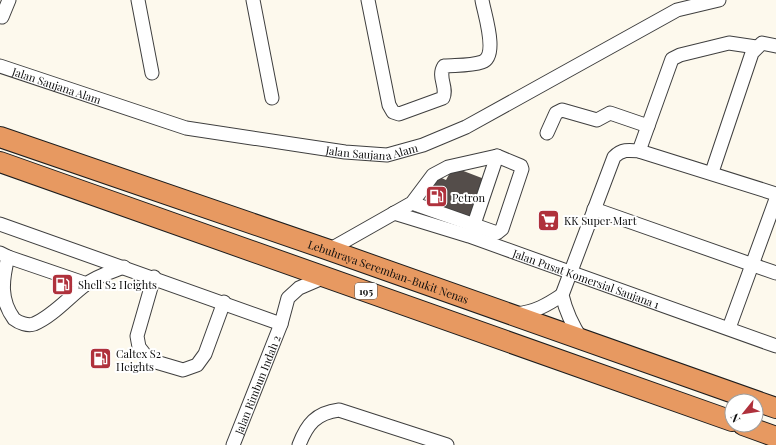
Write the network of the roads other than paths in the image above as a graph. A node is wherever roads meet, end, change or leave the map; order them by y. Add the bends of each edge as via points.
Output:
1 (9, 0) edge
2 (139, 0) edge
3 (253, 0) edge
4 (368, 0) edge
5 (482, 0) edge
6 (719, 0) edge
7 (2, 17) dead end
8 (776, 46) edge
9 (756, 47) junction
10 (0, 66) edge
11 (152, 73) dead end
12 (272, 98) dead end
13 (648, 126) junction
14 (547, 133) dead end
15 (0, 138) edge
16 (639, 151) junction
17 (497, 156) junction
18 (0, 162) edge
19 (712, 172) junction
20 (776, 194) edge
21 (776, 198) edge
22 (412, 202) junction
23 (594, 209) junction
24 (394, 213) junction
25 (0, 224) edge
26 (471, 231) junction
27 (329, 250) junction
28 (4, 255) edge
29 (752, 264) junction
30 (124, 267) junction
31 (571, 273) junction
32 (776, 273) edge
33 (326, 276) junction
34 (154, 277) junction
35 (87, 284) junction
36 (562, 295) junction
37 (224, 302) junction
38 (509, 314) junction
39 (281, 324) junction
40 (729, 328) junction
41 (583, 340) junction
42 (776, 346) edge
43 (776, 408) edge
44 (724, 418) edge
45 (764, 433) edge
46 (776, 437) edge
47 (233, 445) edge
48 (299, 445) edge
49 (448, 445) edge

1 - 7 street
2 - 11 street
3 - 12 street
4 - 5 street via 389,104 393,112 399,114 442,99 445,92 441,74 444,66 482,62 489,55 491,46
6 - 10 street, Jalan Saujana Alam via 677,10 466,127 423,145 387,155 345,152 186,128
8 - 9 street via 762,43
9 - 13 street via 729,43 672,59
9 - 19 street
13 - 14 street via 610,113 597,120 562,110 556,113
13 - 16 street
15 - 27 highway, Lebuhraya Seremban-Bukit Nenas / 195
16 - 19 street
16 - 23 street via 626,150 614,157
17 - 22 street via 461,163 438,172
17 - 26 street
17 - 26 street via 521,166 523,172 502,229 497,233
18 - 33 highway, 195
19 - 20 street
21 - 29 street
22 - 24 street
22 - 26 street
23 - 29 street
23 - 31 street
24 - 26 street, Jalan Pusat Komersial Saujana 1
24 - 27 street
25 - 30 street
26 - 31 street, Jalan Pusat Komersial Saujana 1
27 - 38 highway, Lebuhraya Seremban-Bukit Nenas / 195
28 - 35 street
28 - 35 street via 1,297 6,311 18,322 32,325 42,320
29 - 32 street
29 - 40 street
30 - 34 street
30 - 35 street
31 - 36 street
31 - 40 street, Jalan Pusat Komersial Saujana 1
33 - 39 street, Jalan Rimbun Indah 2 via 299,288 288,298
33 - 44 highway, 195
34 - 37 street
34 - 37 street via 137,336 139,347 149,360 183,370 197,365 205,354
36 - 38 street via 530,312
36 - 41 street via 567,313
37 - 39 street
38 - 41 highway, Lebuhraya Seremban-Bukit Nenas / 195
39 - 47 street, Jalan Rimbun Indah 2
40 - 42 street, Jalan Pusat Komersial Saujana 1
41 - 43 highway, Lebuhraya Seremban-Bukit Nenas / 195
45 - 46 highway
48 - 49 street via 305,431 314,420 326,412 339,410

